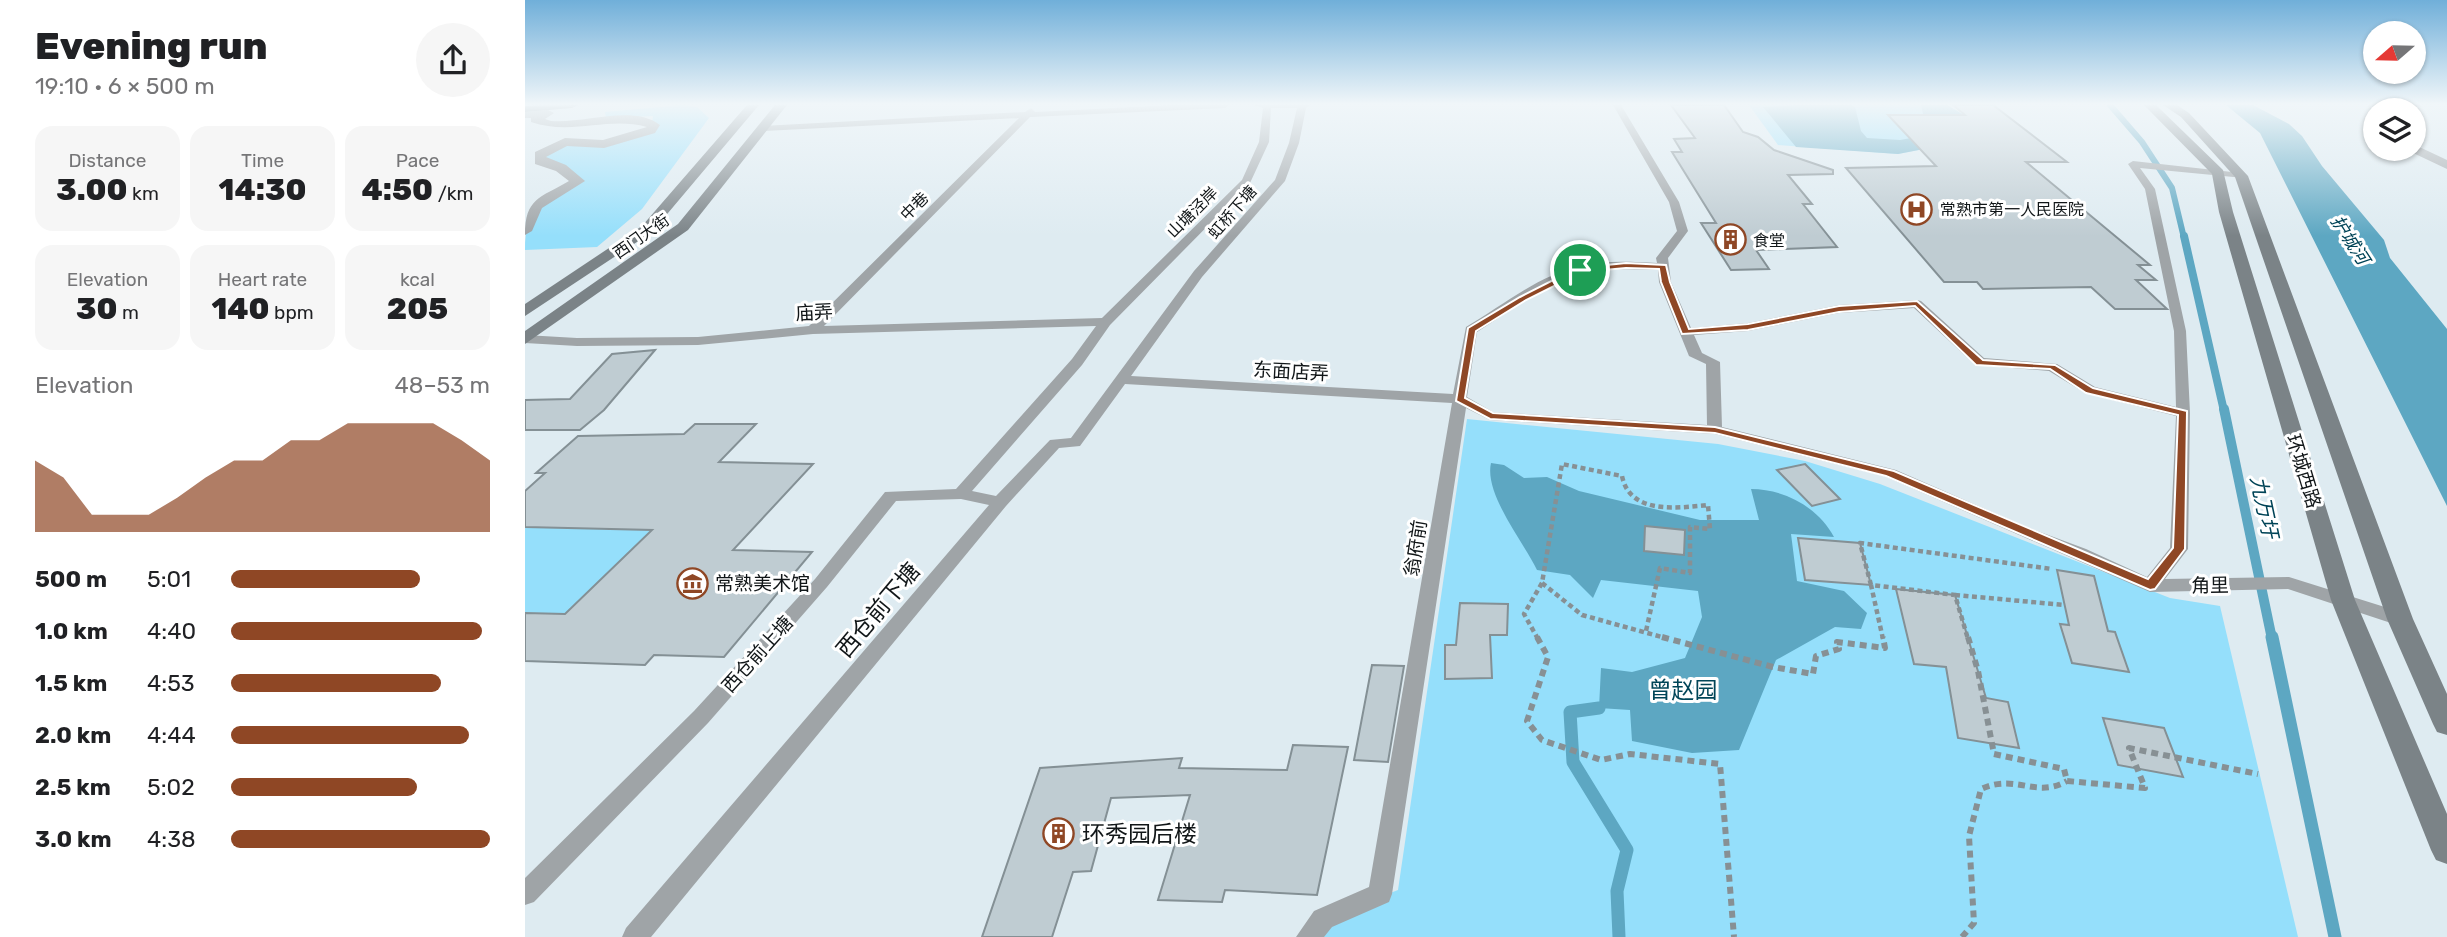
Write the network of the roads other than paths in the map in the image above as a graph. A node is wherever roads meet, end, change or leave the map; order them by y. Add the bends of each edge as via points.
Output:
1 (552, 149) edge
2 (716, 149) edge
3 (747, 149) edge
4 (993, 149) edge
5 (1261, 149) edge
6 (1292, 149) edge
7 (1643, 149) edge
8 (2194, 149) edge
9 (2216, 149) edge
10 (2426, 154) edge
11 (2447, 165) edge
12 (2218, 173) junction
13 (2241, 176) junction
14 (525, 231) edge
15 (1663, 267) junction
16 (525, 311) edge
17 (1105, 323) junction
18 (1159, 326) joint
19 (813, 330) junction
20 (1685, 332) junction
21 (525, 339) edge
22 (1119, 380) junction
23 (1460, 399) junction
24 (2183, 413) junction
25 (1715, 430) junction
26 (961, 494) junction
27 (1000, 502) junction
28 (2150, 586) junction
29 (2343, 600) junction
30 (2400, 619) junction
31 (2447, 724) edge
32 (2447, 850) edge
33 (525, 894) edge
34 (635, 937) edge
35 (1309, 937) edge

1 - 14 street via 539,155 540,161 561,168 578,181 536,206
2 - 16 main road, 西门大街 via 647,229
3 - 21 main road, 西门大街 via 683,227
4 - 19 lane, 中巷
5 - 17 lane, 山塘泾岸 via 1246,181
6 - 18 lane, 虹桥下塘 via 1280,181
7 - 15 lane via 1674,202 1683,231 1662,258
8 - 12 main road
9 - 13 main road, 环城西路
10 - 11 street
12 - 13 lane
12 - 24 lane via 2133,164 2150,188 2181,331
12 - 29 main road, 环城西路
13 - 30 main road, 环城西路
15 - 20 lane
15 - 23 lane, 翁府前 via 1580,270 1471,330
17 - 19 lane, 庙弄
17 - 26 lane via 1077,362
18 - 22 lane, 西仓前下塘
19 - 21 lane, 庙弄 via 698,341
20 - 24 lane via 1748,327 1839,309 1917,304 1980,362 2052,367 2090,390
20 - 25 lane via 1696,356 1713,362
22 - 23 lane, 东面店弄
22 - 27 lane, 西仓前下塘 via 1075,443 1055,443
23 - 25 lane, 角里 via 1490,416
23 - 35 lane, 翁府前 via 1380,894 1323,919
24 - 28 lane via 2179,549
25 - 28 lane, 角里 via 1890,473
26 - 27 lane, 西仓前上塘
26 - 33 lane, 西仓前上塘 via 891,496 821,583 701,717
27 - 34 lane, 西仓前下塘
28 - 29 lane, 角里 via 2289,583
29 - 30 lane, 角里
29 - 32 main road, 环城西路
30 - 31 main road, 环城西路

